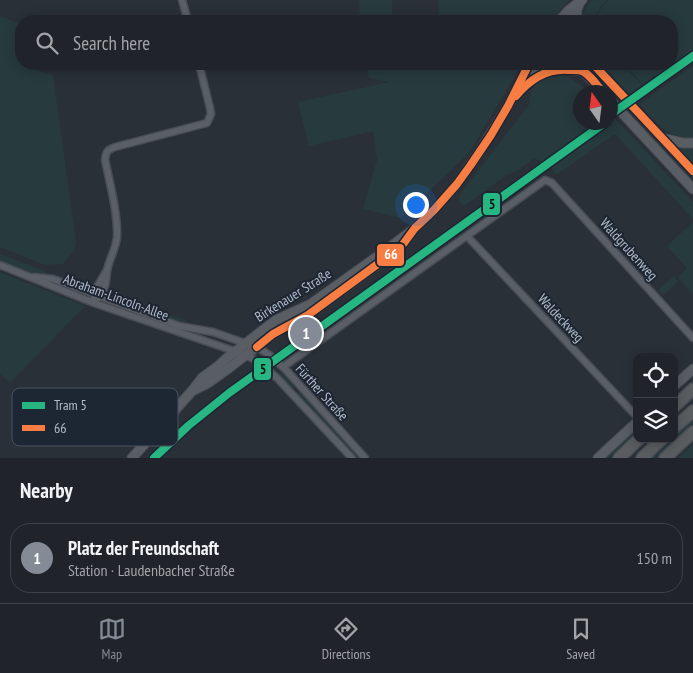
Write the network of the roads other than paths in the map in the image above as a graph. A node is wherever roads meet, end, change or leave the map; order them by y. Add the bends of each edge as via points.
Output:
1 (182, 0) edge
2 (580, 4) edge
3 (186, 15) edge
4 (564, 15) edge
5 (573, 15) edge
6 (200, 70) edge
7 (525, 70) edge
8 (535, 70) edge
9 (552, 70) edge
10 (577, 70) edge
11 (599, 70) edge
12 (583, 71) joint
13 (596, 85) edge
14 (524, 86) junction
15 (508, 106) junction
16 (618, 108) edge
17 (662, 138) junction
18 (693, 143) edge
19 (693, 171) edge
20 (691, 183) edge
21 (415, 228) junction
22 (467, 236) junction
23 (0, 265) edge
24 (31, 276) junction
25 (97, 296) junction
26 (94, 303) junction
27 (693, 338) edge
28 (246, 343) junction
29 (257, 347) junction
30 (234, 352) junction
31 (246, 355) junction
32 (283, 367) junction
33 (693, 369) edge
34 (678, 382) edge
35 (693, 389) edge
36 (192, 391) junction
37 (678, 403) edge
38 (178, 407) edge
39 (693, 411) edge
40 (633, 412) edge
41 (678, 424) edge
42 (633, 426) edge
43 (691, 435) edge
44 (635, 443) edge
45 (658, 443) edge
46 (143, 446) edge
47 (132, 458) edge
48 (352, 458) edge
49 (366, 458) edge
50 (598, 458) edge
51 (619, 458) edge
52 (642, 458) edge
53 (665, 458) edge

1 - 3 street
2 - 4 street
2 - 5 street
6 - 25 street via 211,114 207,122 115,147 106,153 117,239 105,289
7 - 15 street, Birkenauer Straße
8 - 14 street, Birkenauer Straße
9 - 14 street, Birkenauer Straße
10 - 12 street, Birkenauer Straße
11 - 17 street
12 - 13 street
14 - 15 street, Birkenauer Straße
15 - 21 street, Birkenauer Straße via 457,184
16 - 20 street
17 - 18 street
17 - 19 street
19 - 20 street
21 - 28 street, Birkenauer Straße via 311,304 276,320
21 - 29 street, Birkenauer Straße via 392,254 308,315 273,334
22 - 27 street, Waldgrubenweg via 545,180 552,183
22 - 32 street
22 - 40 street, Waldeckweg
23 - 24 street, Abraham-Lincoln-Allee
24 - 25 street, Abraham-Lincoln-Allee via 53,279
24 - 26 street, Abraham-Lincoln-Allee
25 - 26 street
25 - 28 street, Abraham-Lincoln-Allee via 179,326 213,332
26 - 30 street, Abraham-Lincoln-Allee
28 - 29 street, Fürther Straße
28 - 30 street, Birkenauer Straße
29 - 31 street, Birkenauer Straße
29 - 32 street, Fürther Straße
30 - 31 street, Abraham-Lincoln-Allee
30 - 36 street, Birkenauer Straße via 202,378
31 - 36 street, Birkenauer Straße
31 - 48 street, Fürther Straße via 277,378
32 - 49 street, Fürther Straße
33 - 34 street
35 - 37 highway
36 - 38 street, Birkenauer Straße
39 - 41 highway
42 - 50 street
43 - 53 highway
44 - 51 highway
45 - 52 highway
46 - 47 street, Birkenauer Straße

